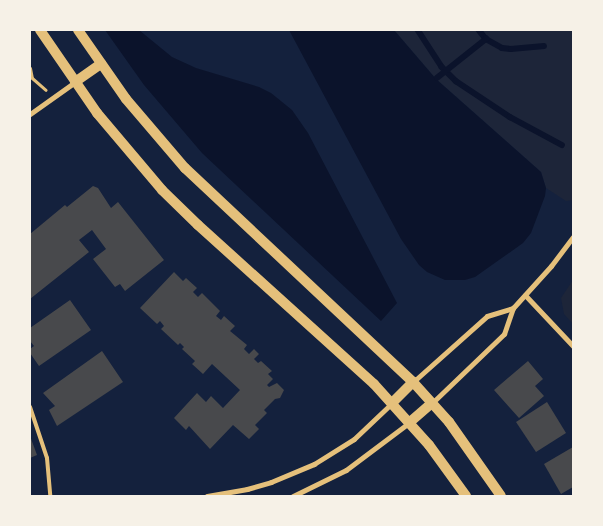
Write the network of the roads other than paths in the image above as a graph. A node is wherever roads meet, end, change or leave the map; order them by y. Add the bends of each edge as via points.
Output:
1 (40, 30) edge
2 (78, 30) edge
3 (101, 64) junction
4 (75, 82) junction
5 (30, 114) edge
6 (573, 236) edge
7 (525, 295) junction
8 (513, 308) junction
9 (573, 346) edge
10 (413, 382) junction
11 (392, 403) junction
12 (432, 403) junction
13 (30, 407) edge
14 (410, 422) junction
15 (50, 496) edge
16 (207, 496) edge
17 (293, 496) edge
18 (466, 496) edge
19 (502, 496) edge

1 - 4 main road
2 - 3 main road
3 - 4 main road
3 - 10 main road via 126,99 192,175
4 - 5 street
4 - 11 main road via 128,152 162,190
6 - 7 street
7 - 8 street
7 - 9 street
8 - 10 street via 487,316
8 - 12 street via 504,334
10 - 11 main road
10 - 12 main road
11 - 14 main road
11 - 16 street via 354,439 314,464 247,490
12 - 14 main road
12 - 19 main road
13 - 15 lane via 47,458
14 - 17 street via 346,470
14 - 18 main road

